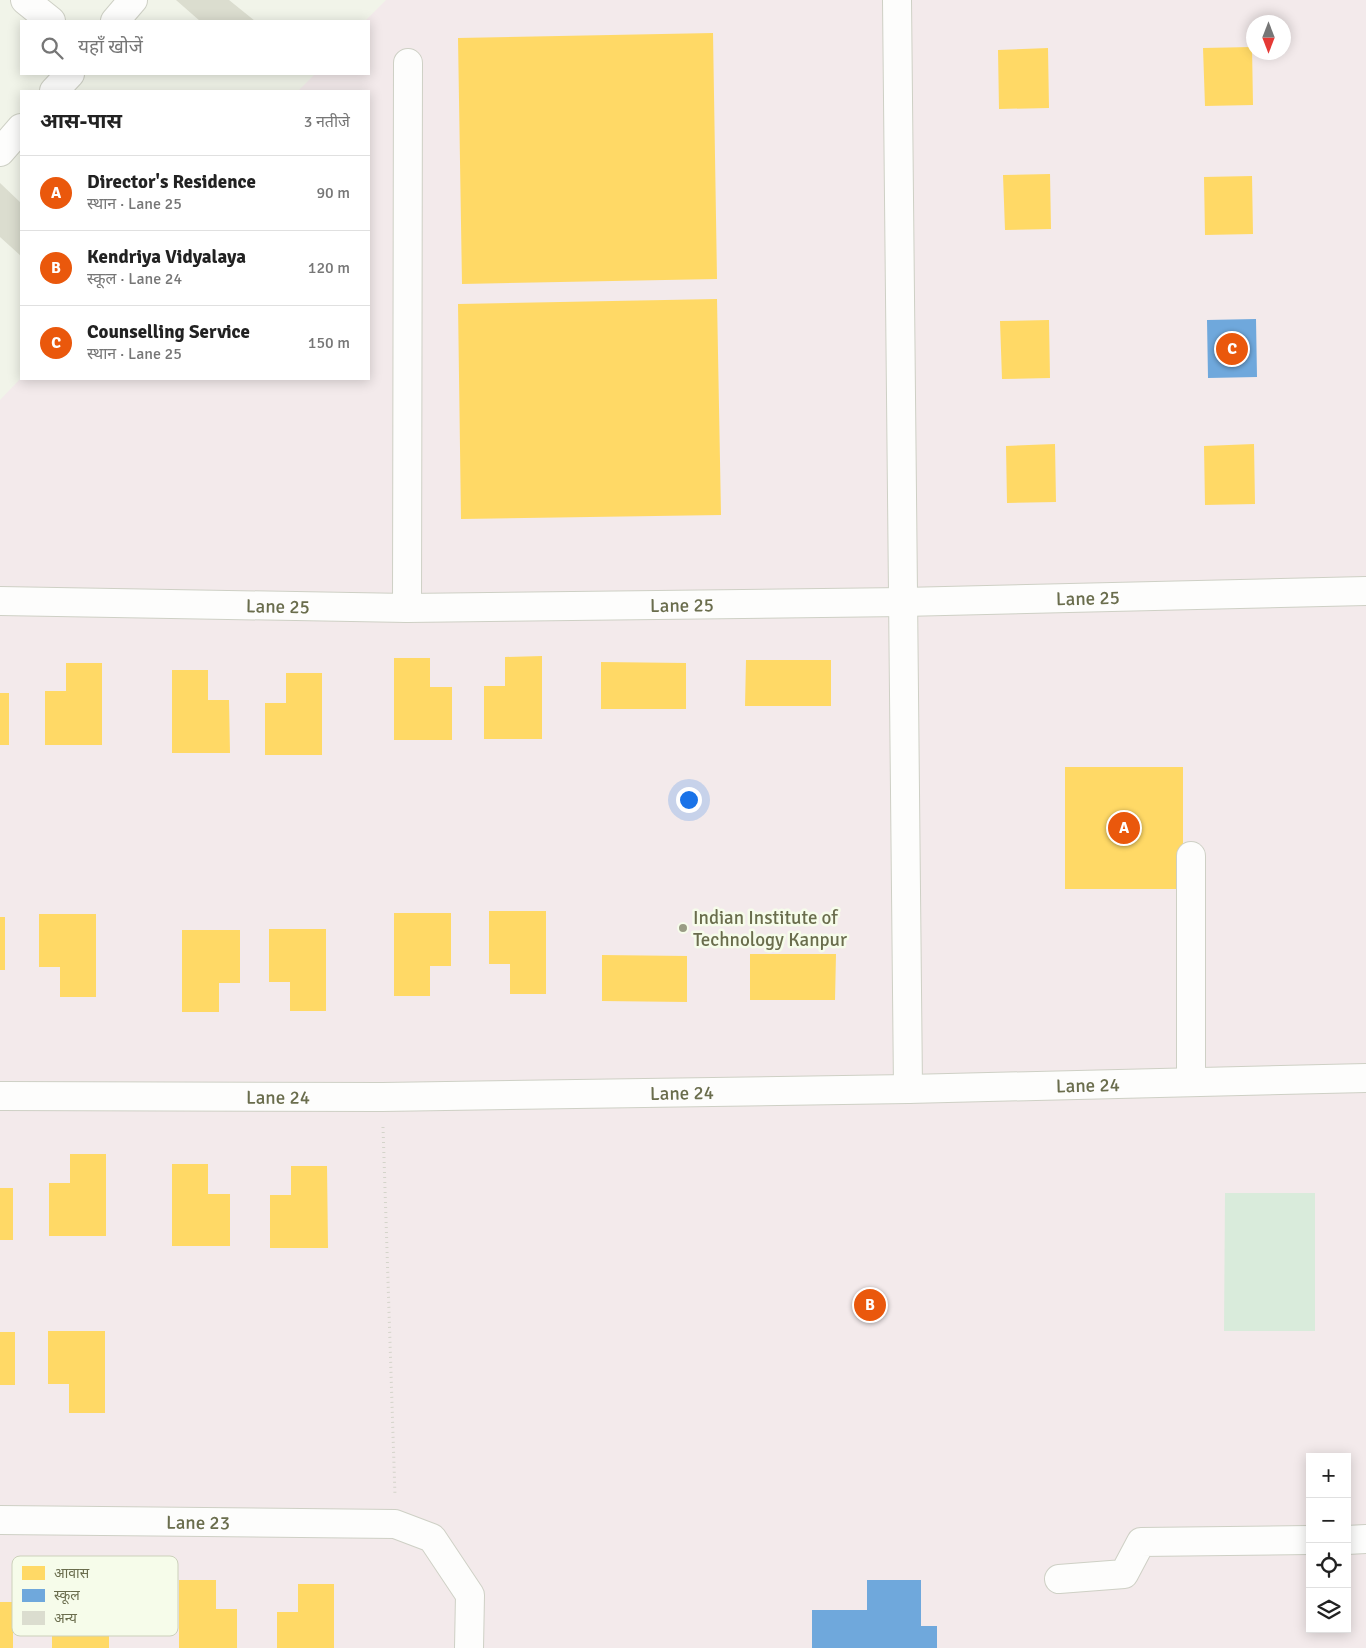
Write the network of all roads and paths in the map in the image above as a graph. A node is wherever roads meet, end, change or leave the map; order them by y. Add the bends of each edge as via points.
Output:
1 (25, 0) edge
2 (133, 0) edge
3 (897, 0) edge
4 (50, 20) edge
5 (116, 20) edge
6 (408, 63) dead end
7 (69, 75) edge
8 (55, 90) edge
9 (20, 129) edge
10 (0, 152) edge
11 (1366, 591) edge
12 (0, 601) edge
13 (903, 602) junction
14 (408, 608) junction
15 (1191, 856) dead end
16 (1366, 1078) edge
17 (1191, 1081) junction
18 (908, 1088) junction
19 (0, 1096) edge
20 (382, 1097) junction
21 (0, 1520) edge
22 (395, 1524) junction
23 (1366, 1539) edge
24 (1306, 1540) edge
25 (1351, 1540) edge
26 (1059, 1580) dead end
27 (469, 1648) edge

1 - 4 street
2 - 5 street
3 - 13 street
6 - 14 street
7 - 8 street
9 - 10 street
11 - 13 street, Lane 25
12 - 14 street, Lane 25
13 - 14 street, Lane 25
13 - 18 street
15 - 17 street
16 - 17 street, Lane 24
17 - 18 street, Lane 24
18 - 20 street, Lane 24
19 - 20 street, Lane 24
20 - 22 path
21 - 22 street, Lane 23
22 - 27 street via 432,1538 470,1595
23 - 25 street
24 - 26 street via 1141,1542 1124,1574

